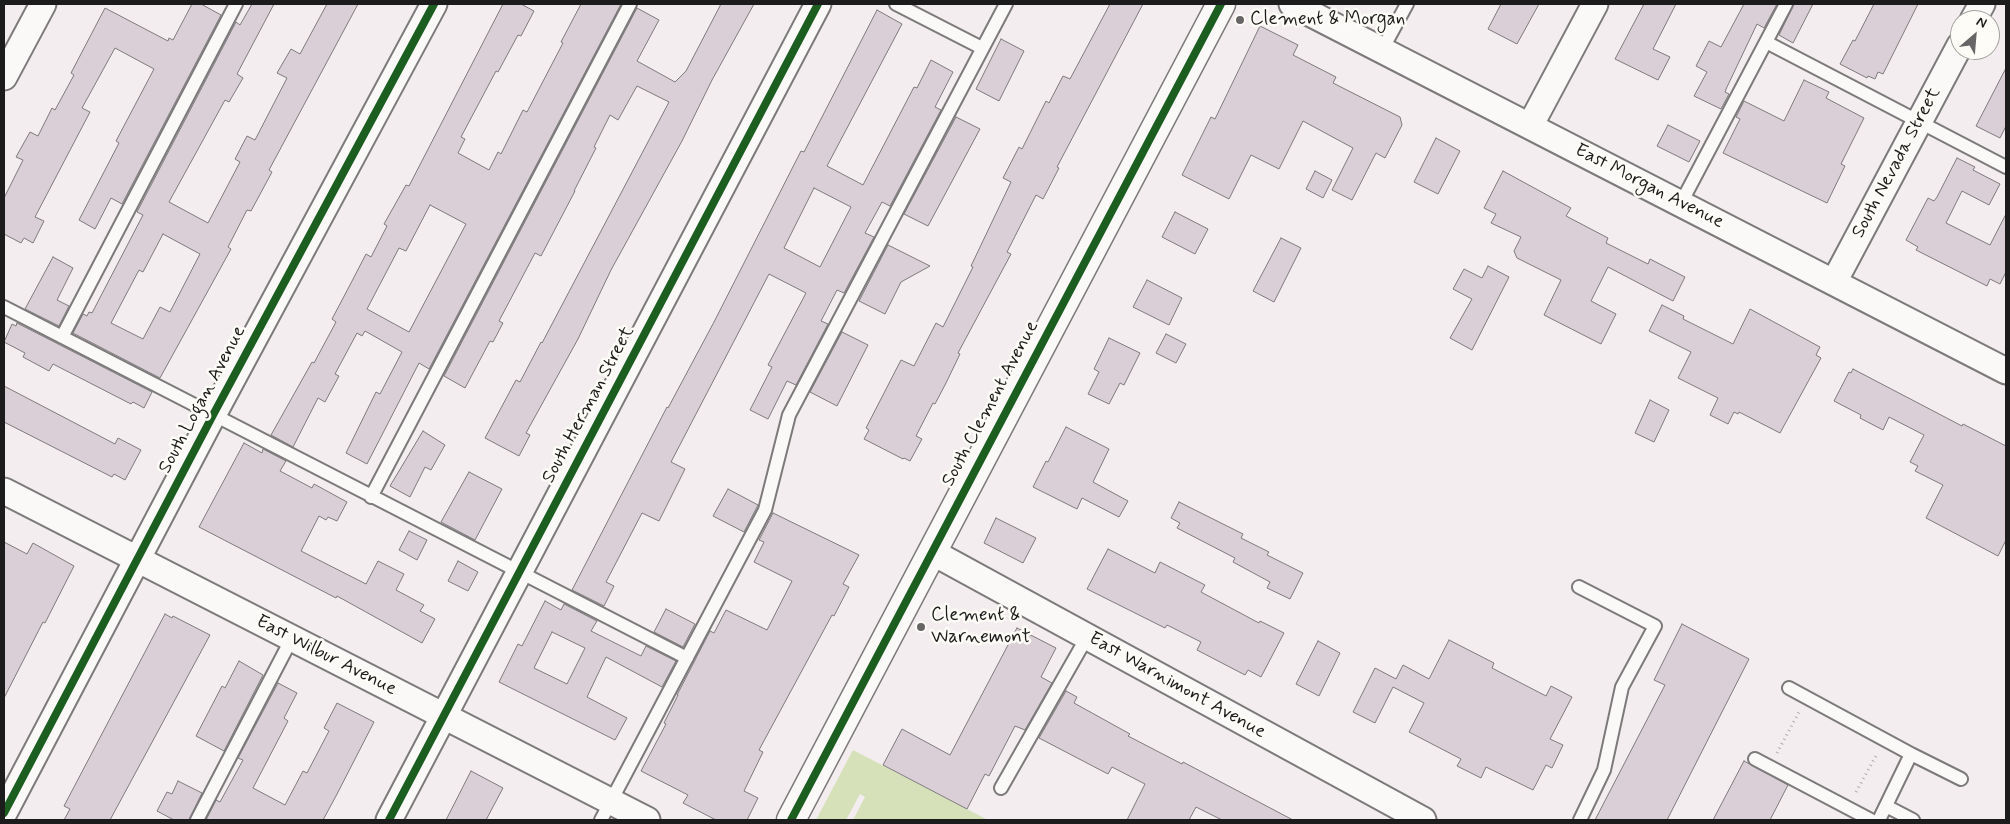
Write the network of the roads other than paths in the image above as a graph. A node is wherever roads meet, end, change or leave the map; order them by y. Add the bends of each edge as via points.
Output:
1 (43, 4) edge
2 (236, 4) edge
3 (434, 4) edge
4 (630, 4) edge
5 (818, 4) edge
6 (896, 4) edge
7 (1006, 4) edge
8 (1221, 4) edge
9 (1292, 4) edge
10 (1407, 4) edge
11 (1596, 4) edge
12 (1786, 4) edge
13 (1766, 42) junction
14 (982, 48) junction
15 (1382, 50) junction
16 (1952, 60) edge
17 (4, 77) edge
18 (1919, 122) junction
19 (1530, 126) junction
20 (2006, 167) edge
21 (1681, 204) junction
22 (1834, 282) junction
23 (4, 307) edge
24 (62, 337) junction
25 (2006, 370) edge
26 (213, 416) junction
27 (4, 491) edge
28 (371, 497) junction
29 (932, 552) junction
30 (137, 560) junction
31 (519, 573) junction
32 (1579, 586) dead end
33 (1087, 637) junction
34 (292, 638) junction
35 (687, 658) junction
36 (1789, 688) dead end
37 (443, 716) junction
38 (1911, 754) junction
39 (1755, 759) dead end
40 (1961, 780) dead end
41 (1001, 788) dead end
42 (1886, 806) junction
43 (606, 811) edge
44 (4, 813) edge
45 (197, 820) edge
46 (389, 820) edge
47 (647, 820) edge
48 (791, 820) edge
49 (1423, 820) edge
50 (1580, 820) edge
51 (1871, 820) edge
52 (1879, 820) edge
53 (1913, 820) edge

1 - 17 street
2 - 24 lane
3 - 26 street, South Logan Avenue
4 - 28 lane
5 - 31 street, South Herman Street
6 - 14 lane
7 - 14 lane
8 - 29 street, South Clement Avenue
9 - 15 street, East Morgan Avenue
10 - 15 lane
11 - 19 street
12 - 13 lane
13 - 18 lane
13 - 21 lane
14 - 35 lane via 789,415 765,510
15 - 19 street, East Morgan Avenue
16 - 18 street, South Nevada Street
18 - 20 lane
18 - 22 street, South Nevada Street
19 - 21 street, East Morgan Avenue
21 - 22 street, East Morgan Avenue
22 - 25 street, East Morgan Avenue
23 - 24 lane
24 - 26 lane
26 - 28 lane
26 - 30 street, South Logan Avenue
27 - 30 street, East Wilbur Avenue
28 - 31 lane
29 - 33 street, East Warnimont Avenue
29 - 48 street, South Clement Avenue
30 - 34 street, East Wilbur Avenue
30 - 44 street, South Logan Avenue
31 - 35 lane
31 - 37 street, South Herman Street
32 - 50 lane via 1655,626 1622,686 1604,770
33 - 41 lane
33 - 49 street, East Warnimont Avenue
34 - 37 street, East Wilbur Avenue
34 - 45 lane
35 - 43 lane
36 - 38 lane
37 - 43 street, East Wilbur Avenue
37 - 46 street, South Herman Street
38 - 40 lane
38 - 42 lane
39 - 51 lane
42 - 52 lane
42 - 53 lane
43 - 47 street, East Wilbur Avenue

